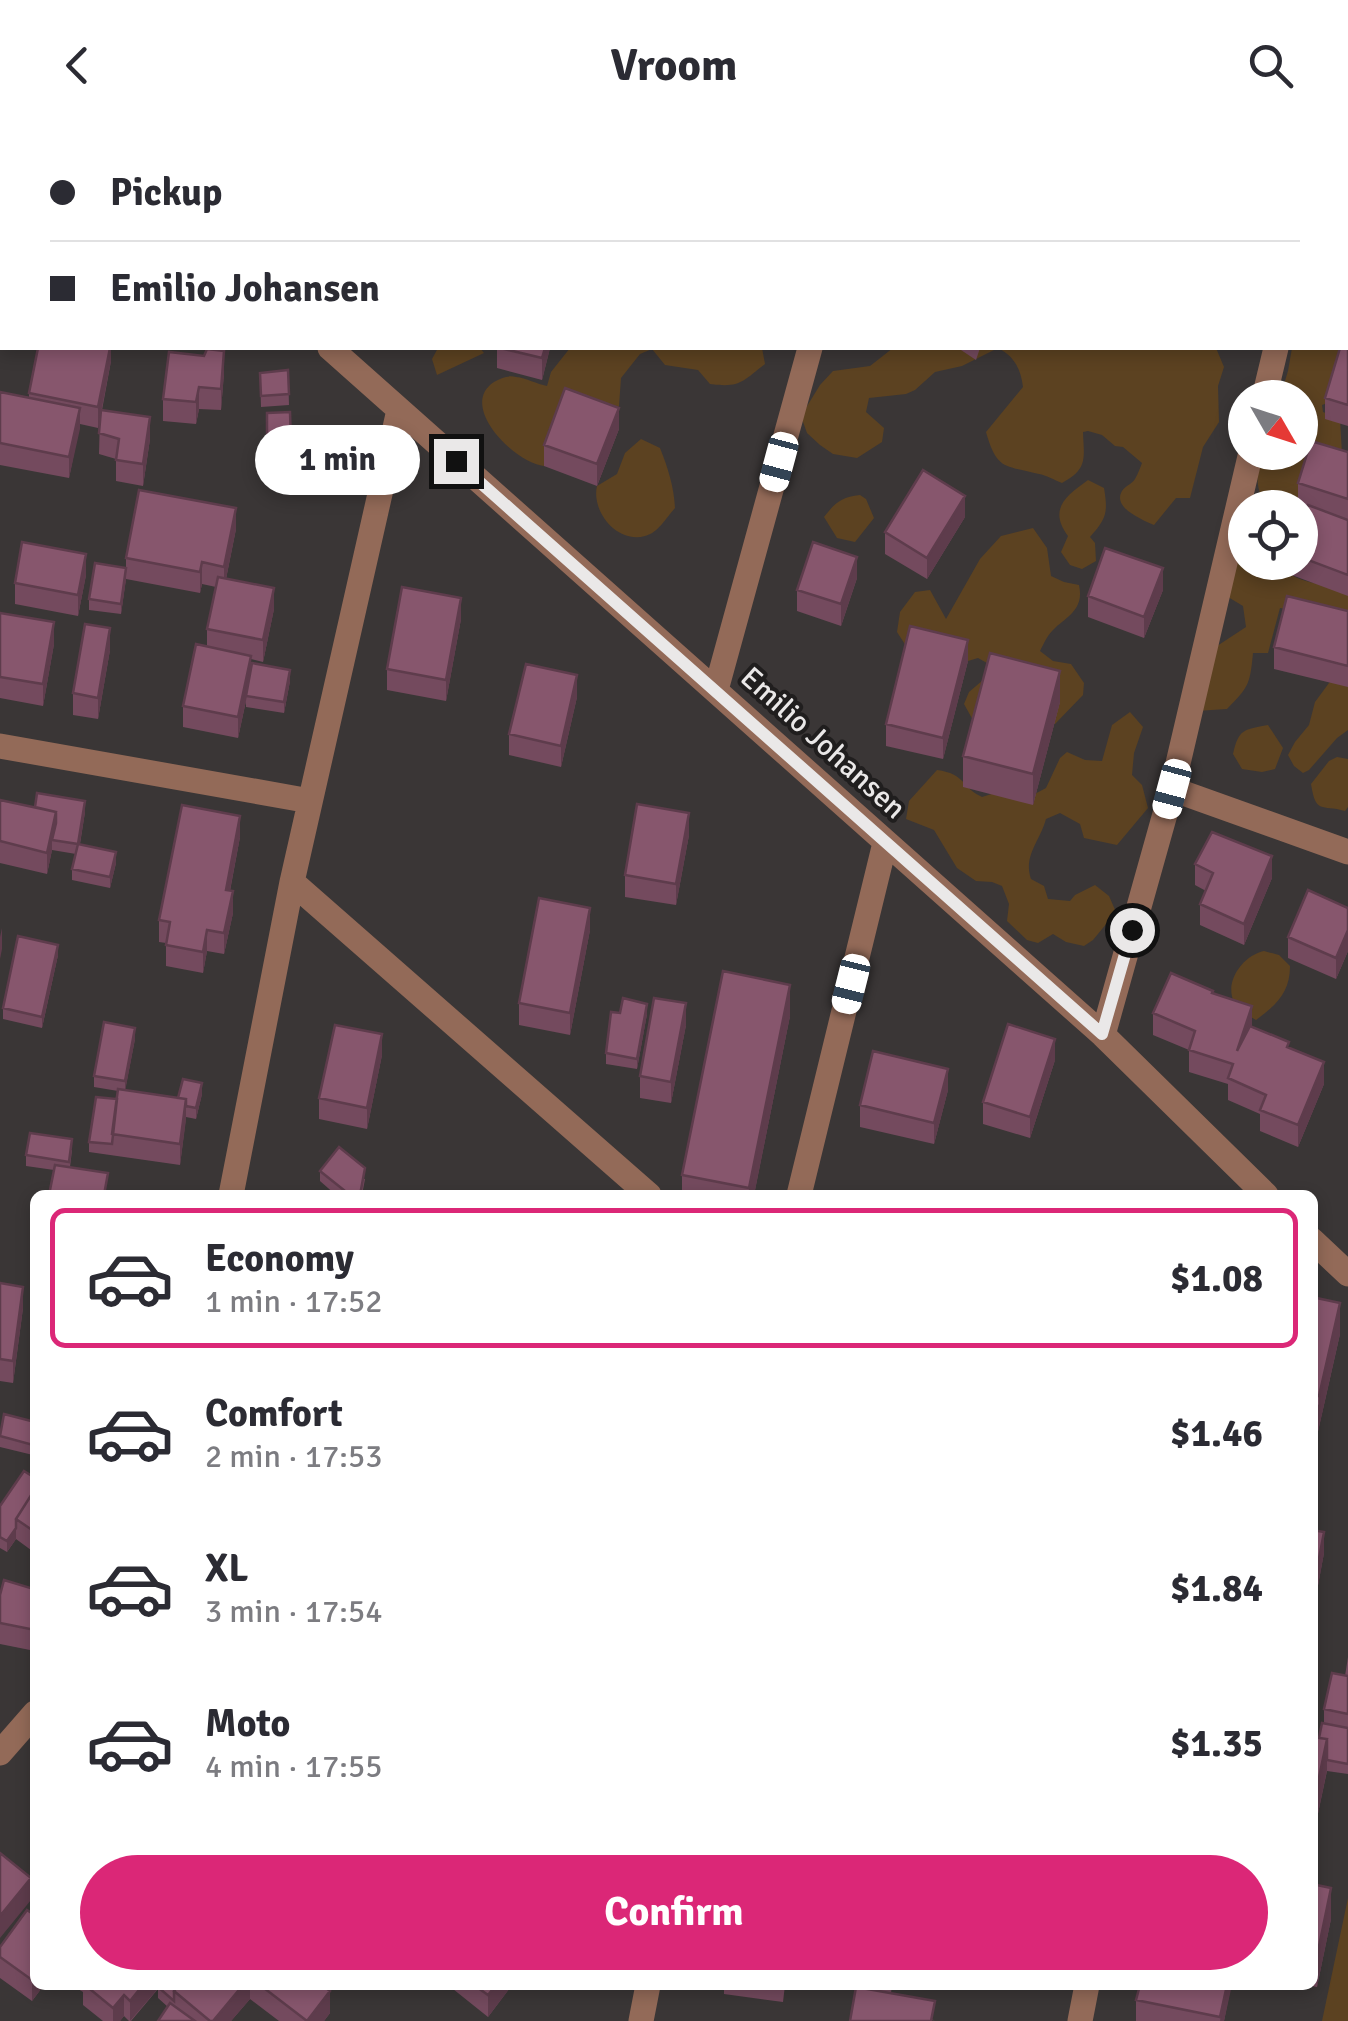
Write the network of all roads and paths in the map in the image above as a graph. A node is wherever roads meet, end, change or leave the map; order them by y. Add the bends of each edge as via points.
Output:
1 (332, 350) edge
2 (809, 350) edge
3 (1276, 350) edge
4 (1268, 380) edge
5 (399, 410) junction
6 (1247, 470) edge
7 (716, 690) junction
8 (0, 746) edge
9 (1172, 789) junction
10 (310, 801) junction
11 (885, 843) junction
12 (1348, 852) edge
13 (292, 882) junction
14 (1102, 1034) junction
15 (1244, 1185) edge
16 (232, 1190) edge
17 (643, 1190) edge
18 (801, 1190) edge
19 (1318, 1246) edge
20 (1348, 1274) edge
21 (30, 1719) edge
22 (0, 1753) edge
23 (647, 1990) edge
24 (1086, 1990) edge
25 (641, 2021) edge
26 (1080, 2021) edge

1 - 5 street, Emilio Johansen
2 - 7 street
3 - 4 street
5 - 7 street, Emilio Johansen
5 - 10 street
6 - 9 street
7 - 11 street, Emilio Johansen
8 - 10 street
9 - 12 street
9 - 14 street
10 - 13 street
11 - 14 street, Emilio Johansen
11 - 18 street
13 - 16 street
13 - 17 street
14 - 15 street, Emilio Johansen
19 - 20 street
21 - 22 street
23 - 25 street
24 - 26 street

